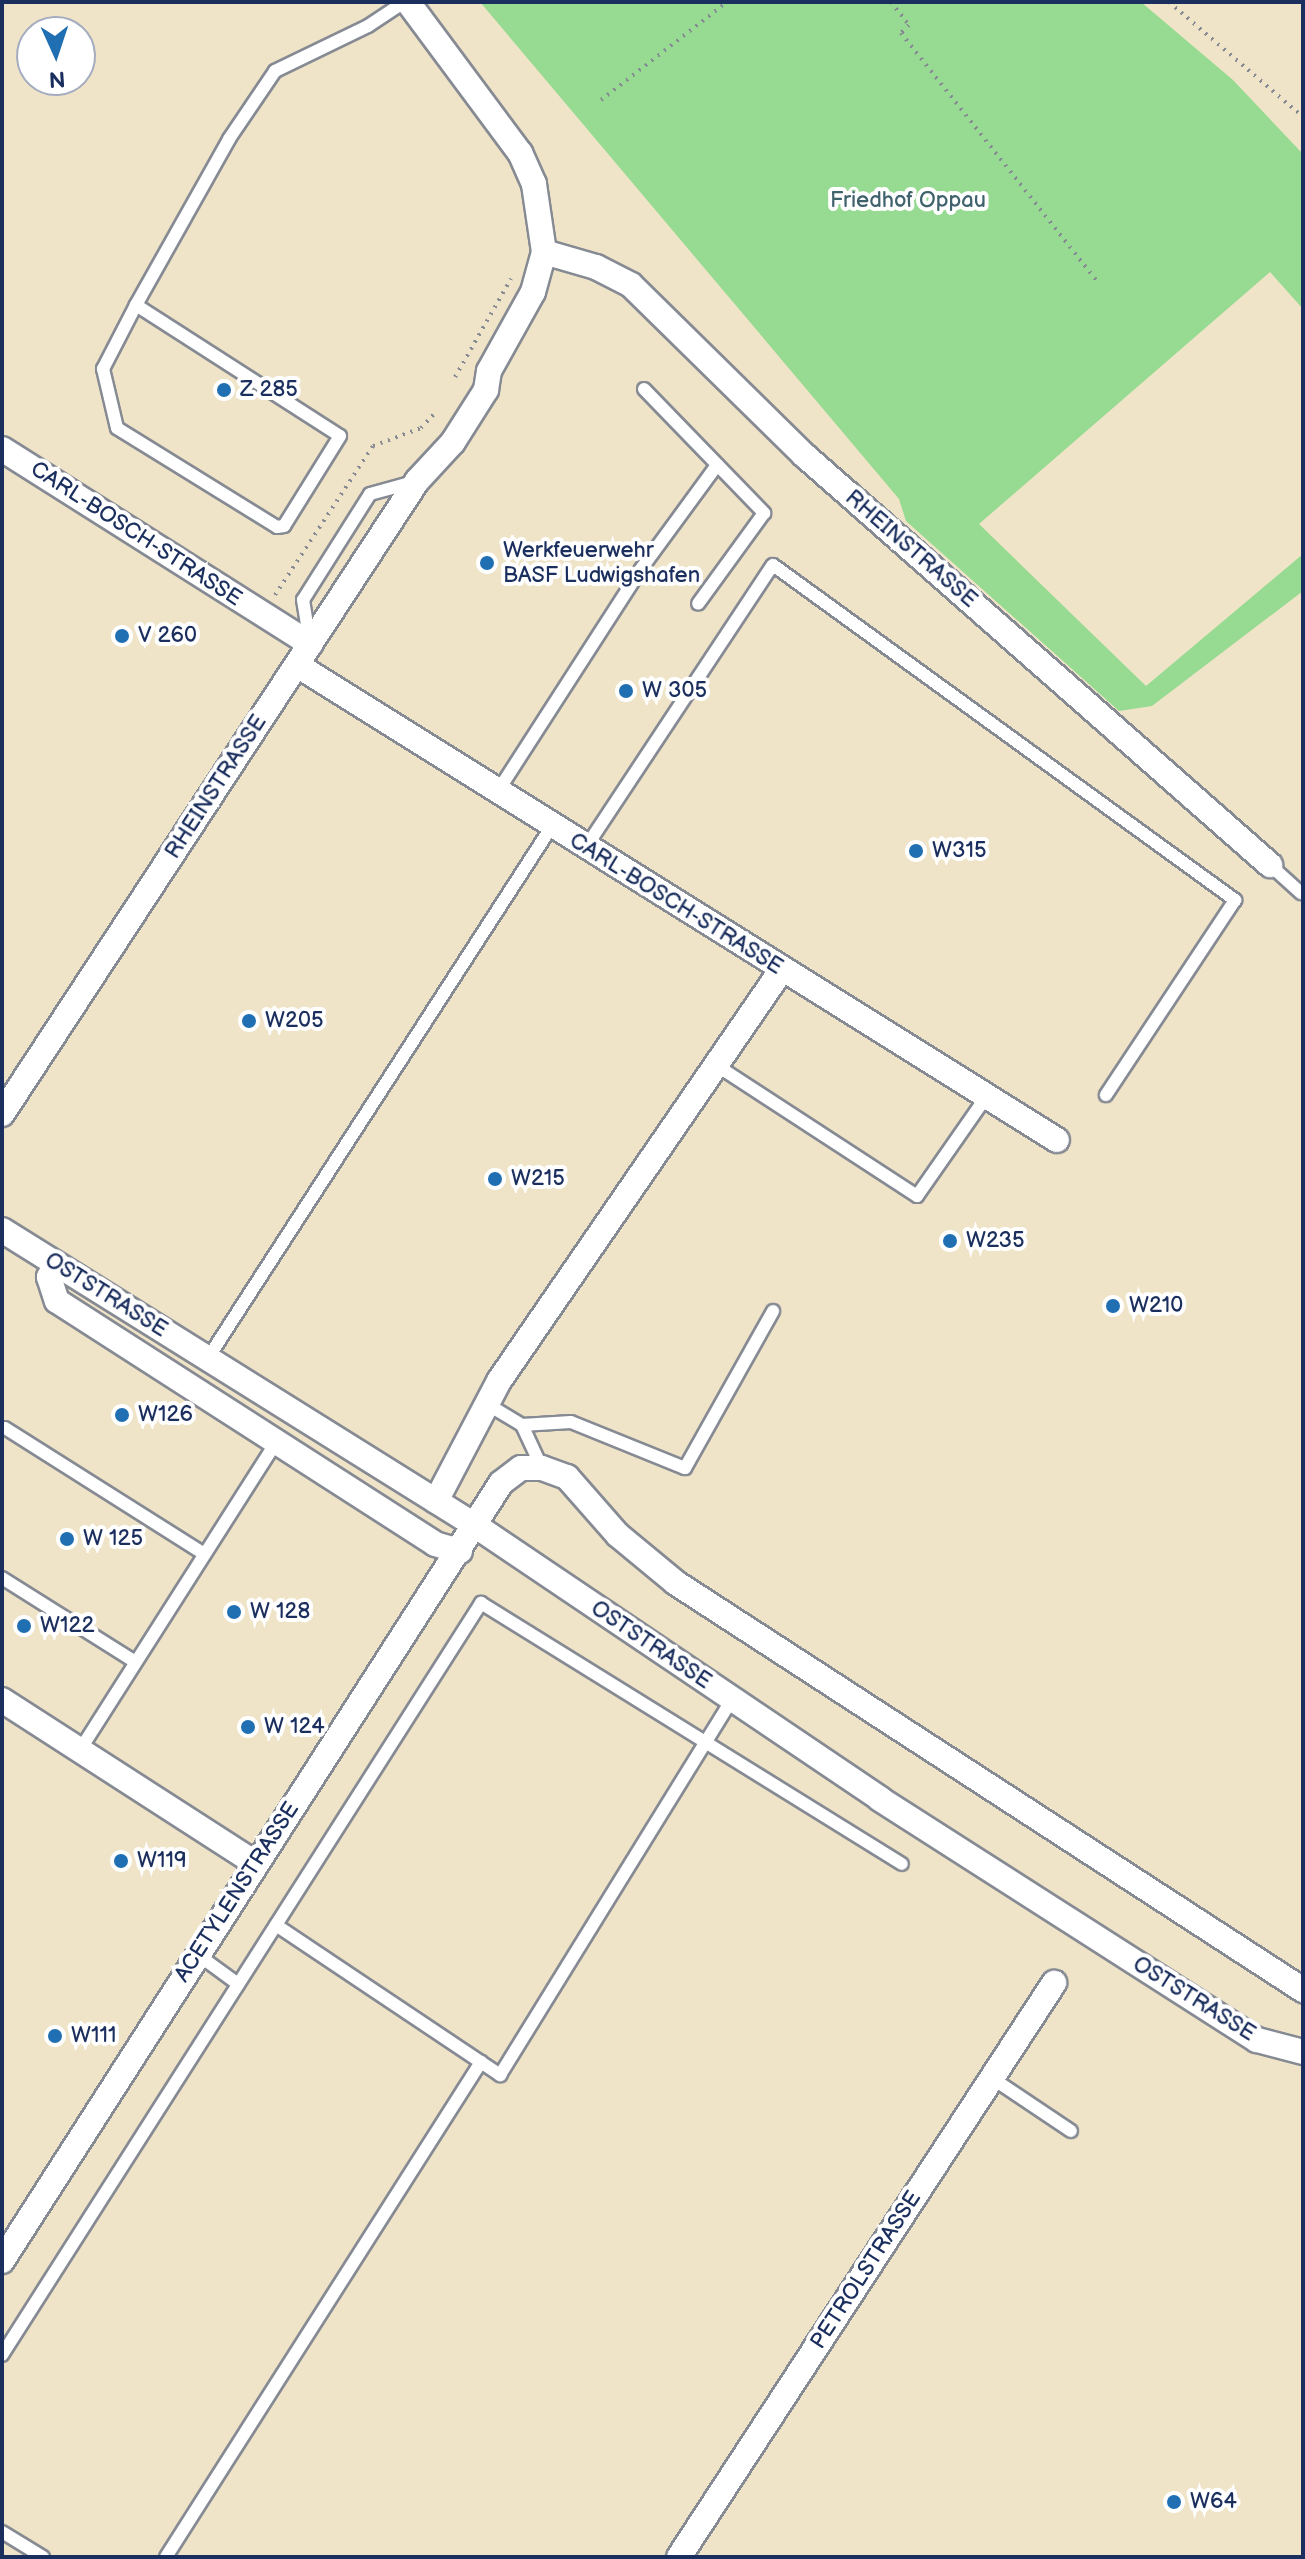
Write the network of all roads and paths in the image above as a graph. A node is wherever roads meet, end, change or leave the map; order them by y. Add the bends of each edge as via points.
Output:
1 (406, 2) edge
2 (727, 2) edge
3 (891, 2) edge
4 (1169, 2) edge
5 (601, 100) dead end
6 (1303, 117) edge
7 (544, 252) junction
8 (514, 273) dead end
9 (1098, 282) dead end
10 (136, 305) junction
11 (455, 377) dead end
12 (644, 389) dead end
13 (434, 414) dead end
14 (2, 449) edge
15 (717, 465) junction
16 (698, 604) dead end
17 (265, 617) junction
18 (303, 654) junction
19 (498, 791) junction
20 (552, 826) junction
21 (586, 847) junction
22 (1270, 865) joint
23 (1301, 893) edge
24 (781, 970) junction
25 (716, 1065) junction
26 (1106, 1095) dead end
27 (986, 1097) junction
28 (2, 1114) edge
29 (1057, 1140) dead end
30 (2, 1230) edge
31 (56, 1264) junction
32 (773, 1311) dead end
33 (208, 1358) junction
34 (487, 1404) junction
35 (522, 1425) junction
36 (5, 1428) dead end
37 (276, 1442) junction
38 (542, 1468) junction
39 (436, 1501) junction
40 (476, 1526) junction
41 (460, 1551) junction
42 (204, 1554) junction
43 (2, 1578) edge
44 (134, 1661) junction
45 (732, 1699) junction
46 (2, 1700) edge
47 (706, 1742) junction
48 (80, 1750) junction
49 (255, 1863) junction
50 (902, 1864) dead end
51 (276, 1925) junction
52 (197, 1954) junction
53 (1054, 1983) dead end
54 (238, 1984) junction
55 (1303, 1990) edge
56 (1303, 2052) edge
57 (481, 2062) junction
58 (992, 2078) junction
59 (1071, 2131) dead end
60 (5, 2250) edge
61 (2, 2355) edge
62 (2, 2532) edge
63 (43, 2557) edge
64 (166, 2557) edge
65 (679, 2557) edge

1 - 7 street via 520,153 534,184
1 - 10 lane via 275,71 229,139
2 - 5 path
3 - 9 path via 909,25 901,33
4 - 6 path
7 - 18 street, RHEINSTRASSE via 533,292 489,371 465,409 439,435 431,460
7 - 22 street, RHEINSTRASSE via 596,267 631,285 804,455
8 - 11 path
10 - 10 lane via 103,369 117,428 277,527 284,526 340,436
12 - 15 lane
13 - 17 path via 421,428 373,446
14 - 17 street, CARL-BOSCH-STRASSE
15 - 16 lane via 764,513
15 - 19 lane via 641,569
17 - 18 street, CARL-BOSCH-STRASSE
18 - 19 street, CARL-BOSCH-STRASSE
18 - 28 street, RHEINSTRASSE
19 - 20 street, CARL-BOSCH-STRASSE
20 - 21 street, CARL-BOSCH-STRASSE
20 - 33 lane
21 - 24 street, CARL-BOSCH-STRASSE
21 - 26 lane via 773,565 1235,900
22 - 23 lane
24 - 25 street
24 - 27 street, CARL-BOSCH-STRASSE
25 - 27 lane via 917,1196
25 - 34 street
27 - 29 street, CARL-BOSCH-STRASSE
30 - 31 street, OSTSTRASSE
31 - 33 street, OSTSTRASSE
31 - 37 street via 49,1277 57,1301
32 - 35 lane via 685,1468 571,1422
33 - 39 street, OSTSTRASSE
34 - 35 lane
34 - 39 street
35 - 38 lane
36 - 42 lane
37 - 41 street via 435,1544
37 - 42 lane
38 - 40 street, ACETYLENSTRASSE via 521,1468 501,1483
38 - 55 street via 567,1477 618,1535 676,1583
39 - 40 street, OSTSTRASSE
40 - 41 street, ACETYLENSTRASSE
40 - 45 street, OSTSTRASSE
41 - 49 street, ACETYLENSTRASSE
42 - 44 lane
43 - 44 lane
44 - 48 lane
45 - 47 lane
45 - 56 street, OSTSTRASSE via 1257,2040
46 - 48 street
47 - 50 lane
47 - 51 lane via 481,1603
47 - 57 lane via 500,2075
48 - 49 street
49 - 52 street, ACETYLENSTRASSE
51 - 54 lane
51 - 57 lane
52 - 54 lane
52 - 60 street, ACETYLENSTRASSE
53 - 58 street, PETROLSTRASSE
54 - 61 lane
57 - 64 lane
58 - 59 lane
58 - 65 street, PETROLSTRASSE
62 - 63 lane

